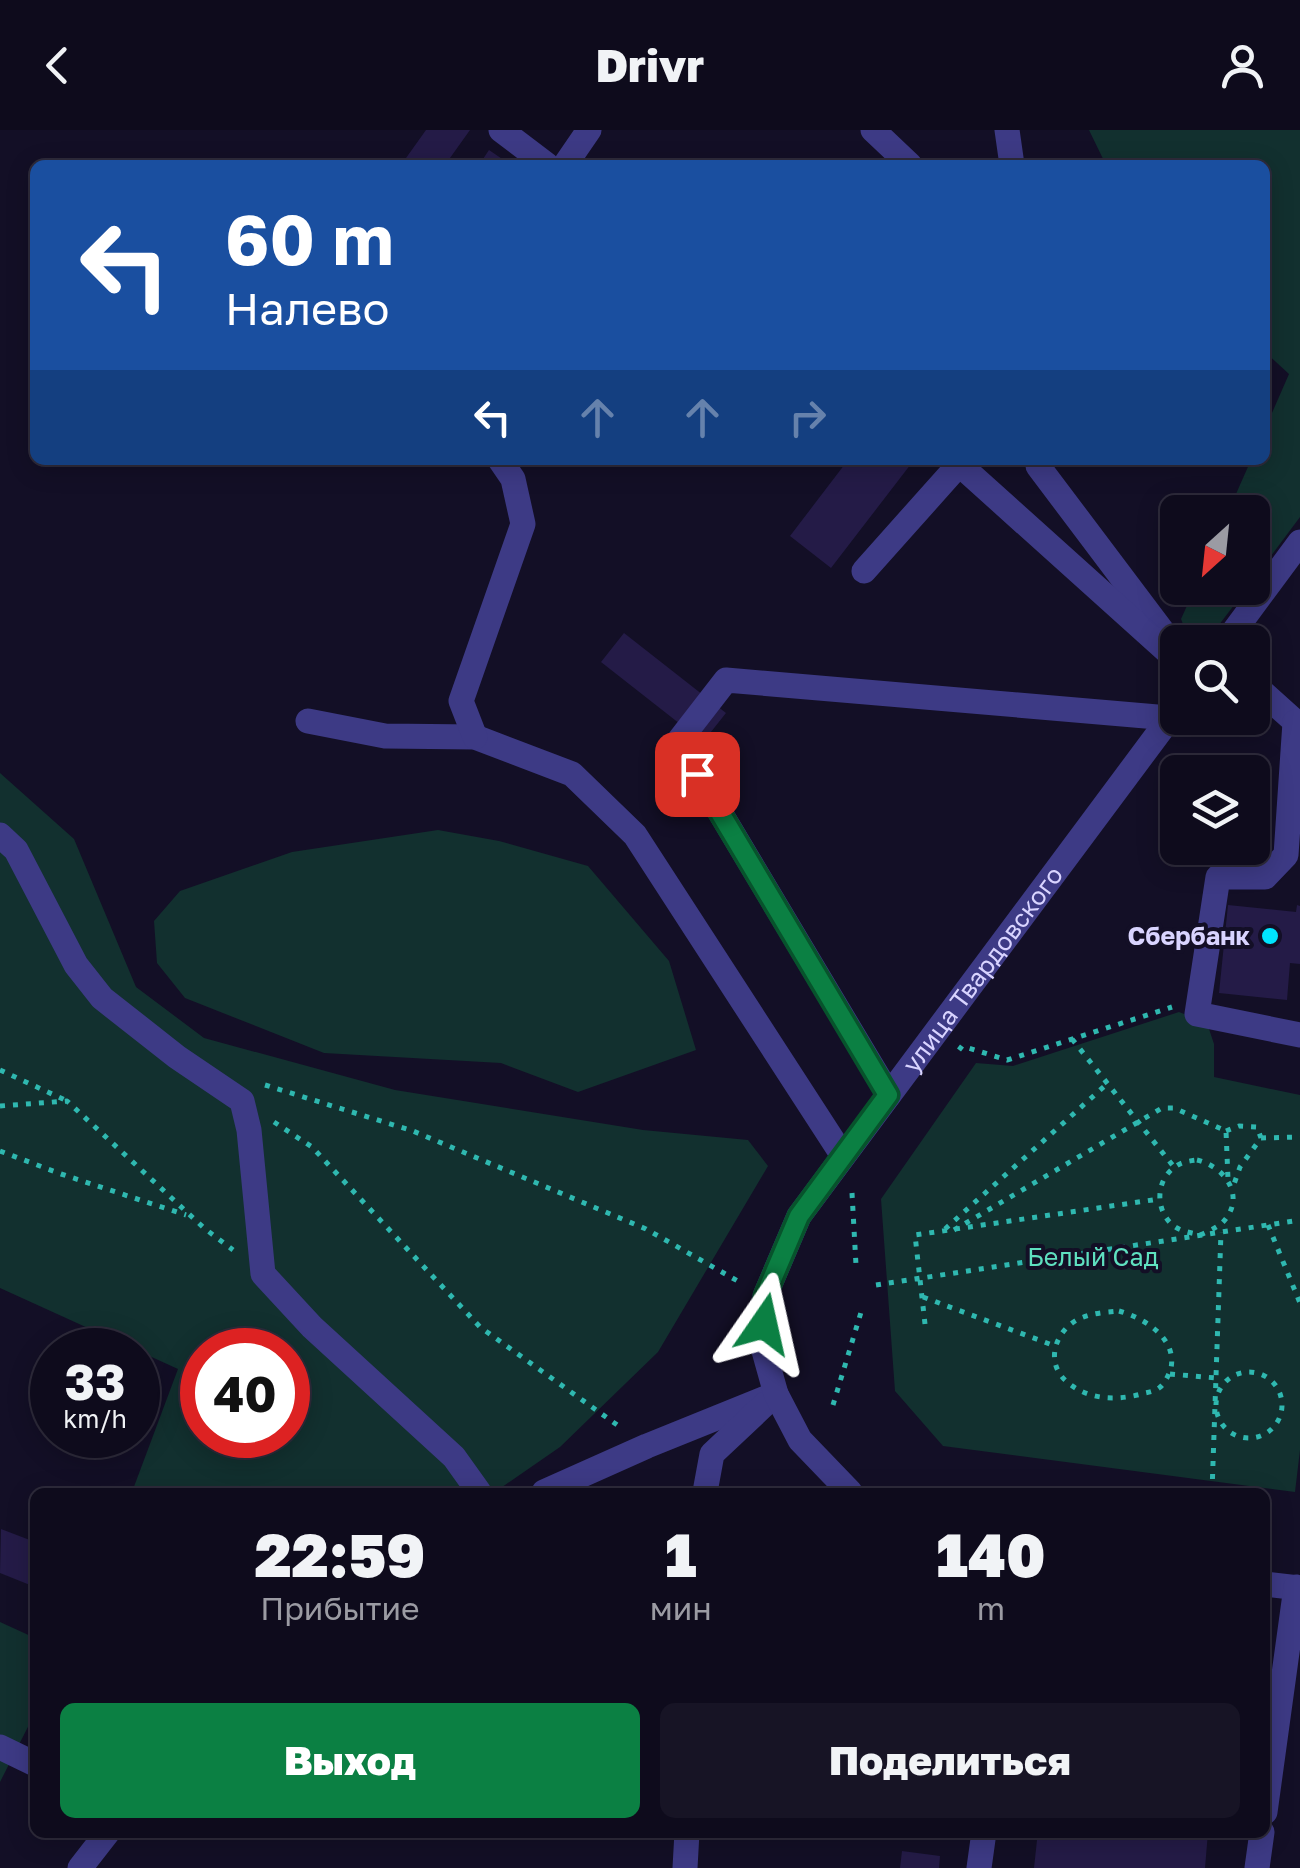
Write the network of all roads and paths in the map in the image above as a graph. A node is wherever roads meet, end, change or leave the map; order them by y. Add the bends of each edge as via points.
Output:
1 (501, 130) edge
2 (589, 130) edge
3 (872, 130) edge
4 (1007, 130) edge
5 (540, 160) edge
6 (568, 160) edge
7 (905, 160) edge
8 (1011, 160) edge
9 (503, 465) edge
10 (958, 465) edge
11 (964, 465) edge
12 (1038, 465) edge
13 (1300, 542) edge
14 (864, 571) dead end
15 (1239, 625) edge
16 (1160, 628) edge
17 (1160, 644) edge
18 (1270, 699) edge
19 (1160, 712) edge
20 (308, 721) dead end
21 (1298, 724) edge
22 (1160, 730) edge
23 (475, 737) junction
24 (0, 836) edge
25 (1199, 999) junction
26 (1300, 1035) edge
27 (1072, 1039) junction
28 (950, 1062) dead end
29 (0, 1070) edge
30 (1108, 1083) junction
31 (246, 1090) junction
32 (888, 1095) junction
33 (68, 1102) junction
34 (0, 1106) edge
35 (1137, 1120) junction
36 (1226, 1131) junction
37 (1299, 1135) edge
38 (1261, 1138) junction
39 (0, 1151) edge
40 (1228, 1155) junction
41 (843, 1156) junction
42 (1240, 1166) junction
43 (1174, 1167) junction
44 (1228, 1179) junction
45 (851, 1188) dead end
46 (1232, 1190) junction
47 (1159, 1199) junction
48 (192, 1217) junction
49 (1300, 1220) edge
50 (1268, 1225) junction
51 (954, 1230) junction
52 (942, 1231) junction
53 (1220, 1232) junction
54 (1200, 1235) junction
55 (856, 1265) dead end
56 (263, 1274) junction
57 (921, 1278) junction
58 (876, 1285) dead end
59 (765, 1296) junction
60 (923, 1297) junction
61 (1300, 1303) edge
62 (862, 1309) dead end
63 (925, 1324) dead end
64 (1055, 1346) junction
65 (1170, 1374) junction
66 (1216, 1378) junction
67 (776, 1394) junction
68 (1215, 1404) junction
69 (833, 1405) dead end
70 (647, 1446) junction
71 (477, 1488) edge
72 (553, 1488) edge
73 (706, 1488) edge
74 (846, 1488) edge
75 (1212, 1488) edge
76 (1270, 1585) edge
77 (1298, 1588) edge
78 (0, 1747) edge
79 (1270, 1751) edge
80 (30, 1762) edge
81 (104, 1838) edge
82 (687, 1838) edge
83 (983, 1838) edge
84 (1261, 1838) edge
85 (81, 1868) edge
86 (685, 1868) edge
87 (980, 1868) edge
88 (1257, 1868) edge

1 - 5 street
2 - 6 street
3 - 7 street
4 - 8 street
9 - 23 street via 523,524 461,701
10 - 14 street
11 - 17 street
12 - 16 street
13 - 15 street
18 - 21 street
19 - 32 street via 726,680 686,729 678,742
20 - 23 street via 385,736
21 - 25 street via 1286,855 1265,877 1218,876
22 - 32 street, улица Твардовского
23 - 41 street via 572,774 635,836
24 - 31 street via 16,850 76,965 102,998 176,1057
25 - 26 street via 1197,1014
25 - 27 path
27 - 28 path via 1007,1060 962,1046
27 - 30 path
29 - 33 path
30 - 35 path
30 - 52 path
31 - 56 street
31 - 59 path via 413,1131 646,1229
31 - 70 path via 312,1147 480,1328
32 - 41 street, улица Твардовского
33 - 34 path
33 - 48 path
35 - 36 path via 1174,1108
35 - 43 path
35 - 51 path
36 - 38 path via 1256,1127
36 - 40 path
37 - 38 path
38 - 42 path
39 - 48 path
40 - 42 path
40 - 44 path
41 - 59 street, улица Твардовского via 799,1216
42 - 46 path
43 - 44 path via 1198,1160
43 - 47 path
44 - 46 path
45 - 55 path
46 - 54 path via 1222,1223
47 - 51 path
47 - 54 path via 1168,1221
48 - 56 path
49 - 50 path
50 - 53 path
50 - 61 path
51 - 52 path
52 - 57 path via 915,1235
53 - 54 path
53 - 66 path
54 - 57 path
56 - 71 street via 454,1457
57 - 58 path
57 - 60 path
59 - 67 street, улица Твардовского via 764,1351
60 - 63 path
60 - 64 path
62 - 69 path
64 - 65 path via 1059,1374 1099,1397 1127,1398 1160,1388
64 - 65 path via 1078,1319 1132,1314 1163,1338
65 - 66 path
66 - 68 path
67 - 70 street
67 - 73 street via 712,1454
67 - 74 street, улица Твардовского via 800,1440
68 - 68 path via 1229,1432 1250,1438 1277,1423 1282,1402 1264,1376 1243,1372 1224,1383
68 - 75 path
70 - 72 street
76 - 77 street
77 - 79 street
78 - 80 street
81 - 85 street
82 - 86 street
83 - 87 street
84 - 88 street

